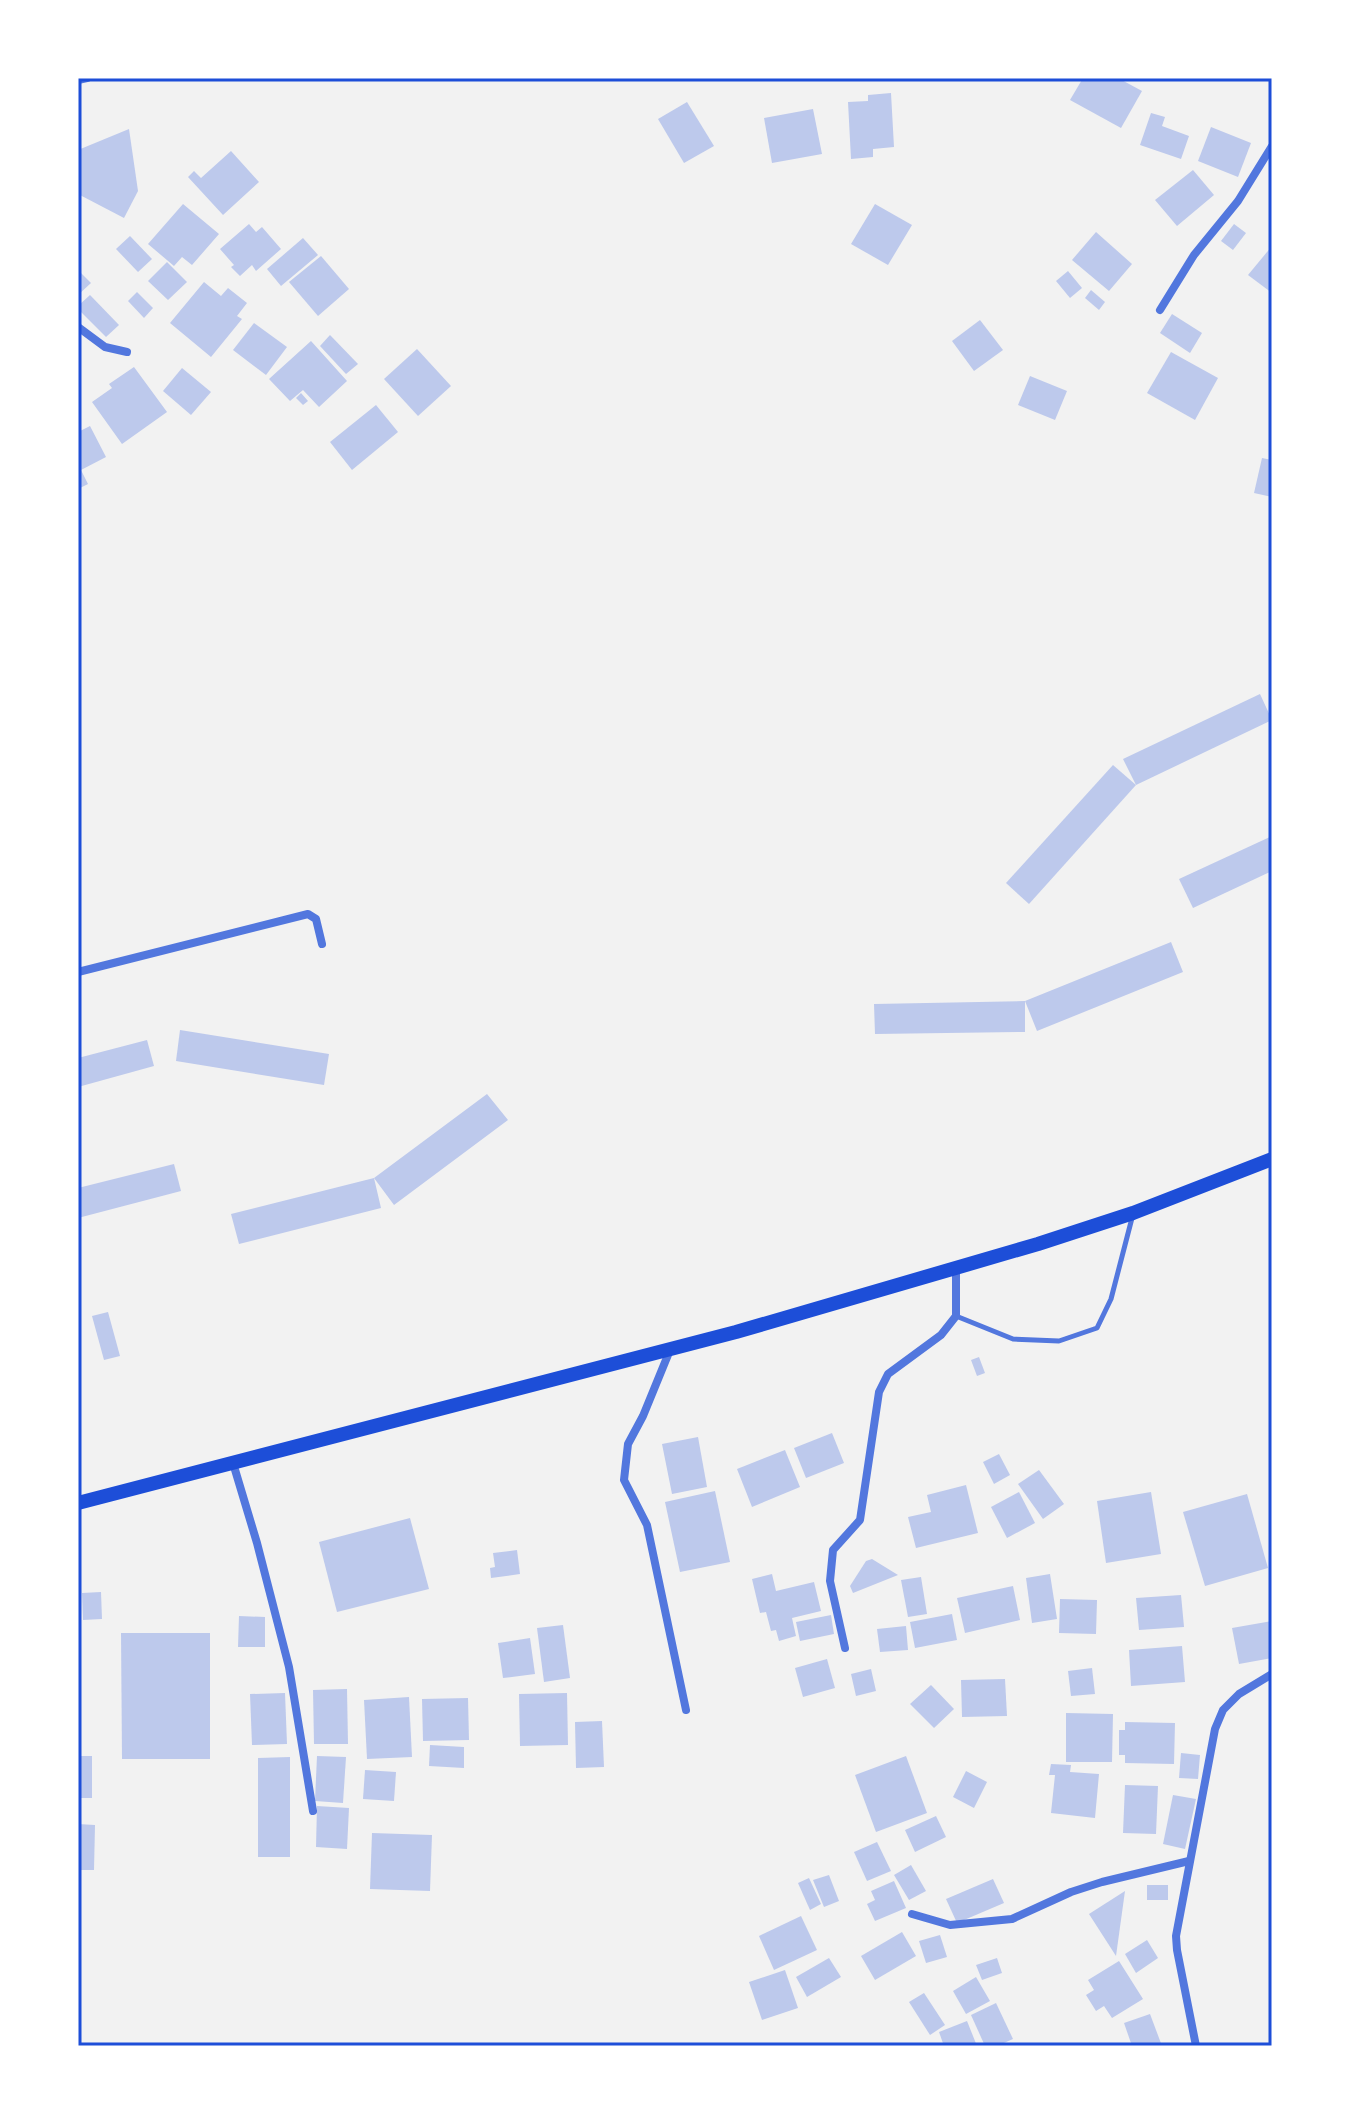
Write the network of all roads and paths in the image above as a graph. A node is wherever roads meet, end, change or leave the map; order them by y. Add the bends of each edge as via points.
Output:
1 (87, 78) edge
2 (78, 80) edge
3 (1272, 146) edge
4 (1160, 310) dead end
5 (78, 327) edge
6 (127, 352) dead end
7 (322, 944) dead end
8 (78, 972) edge
9 (1272, 1159) edge
10 (1133, 1213) junction
11 (956, 1268) junction
12 (956, 1316) junction
13 (670, 1350) junction
14 (233, 1463) junction
15 (78, 1503) edge
16 (845, 1648) dead end
17 (1272, 1674) edge
18 (686, 1710) dead end
19 (313, 1811) dead end
20 (1189, 1861) junction
21 (912, 1914) dead end
22 (1196, 2046) edge

1 - 2 street
3 - 4 street
5 - 6 street via 105,347
7 - 8 street via 316,919 308,914
9 - 10 main road
10 - 11 main road
10 - 12 lane via 1111,1299 1097,1328 1059,1341 1013,1339
11 - 12 street
11 - 13 main road
12 - 16 street via 941,1335 888,1374 879,1392 860,1520 833,1550 830,1581
13 - 14 main road
13 - 18 street via 628,1444 624,1480 647,1525
14 - 15 main road
14 - 19 street via 289,1667
17 - 20 street via 1223,1710
20 - 21 street via 1071,1892 1012,1919 950,1925
20 - 22 street via 1176,1936

